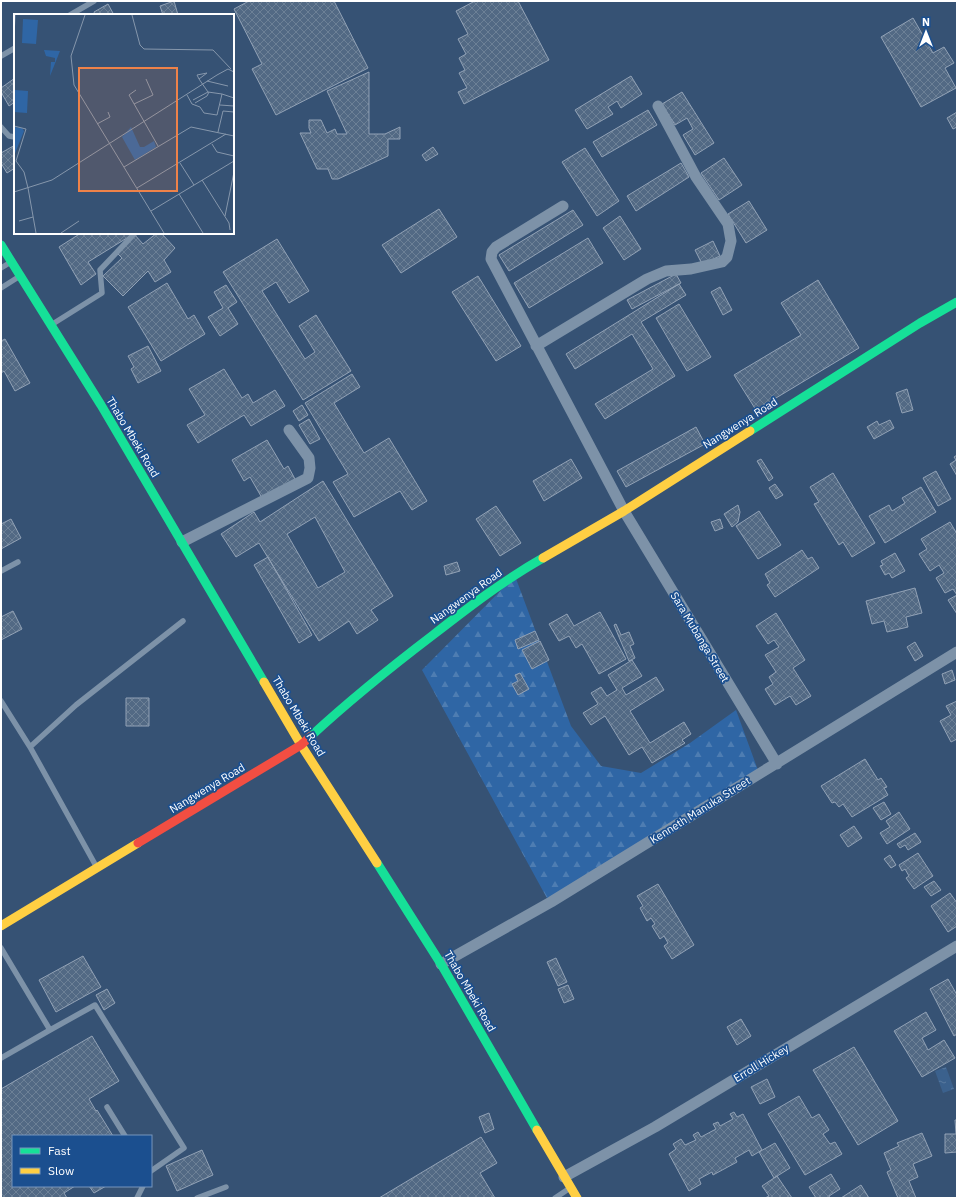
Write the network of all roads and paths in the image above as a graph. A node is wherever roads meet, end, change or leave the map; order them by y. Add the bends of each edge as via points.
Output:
1 (94, 1) edge
2 (72, 14) edge
3 (14, 49) edge
4 (1, 56) edge
5 (658, 106) dead end
6 (1, 127) edge
7 (14, 137) edge
8 (563, 206) dead end
9 (134, 234) edge
10 (1, 245) edge
11 (12, 262) junction
12 (1, 268) edge
13 (20, 276) junction
14 (1, 288) edge
15 (957, 302) edge
16 (51, 325) junction
17 (536, 346) junction
18 (289, 430) dead end
19 (624, 510) junction
20 (182, 542) junction
21 (18, 562) dead end
22 (1, 571) edge
23 (183, 621) dead end
24 (957, 652) edge
25 (1, 701) edge
26 (301, 745) junction
27 (30, 747) junction
28 (777, 764) junction
29 (98, 868) junction
30 (1, 926) edge
31 (957, 946) edge
32 (1, 948) edge
33 (441, 964) junction
34 (50, 1030) junction
35 (1, 1058) edge
36 (106, 1107) dead end
37 (124, 1135) edge
38 (152, 1170) edge
39 (564, 1177) junction
40 (142, 1187) edge
41 (226, 1187) dead end
42 (570, 1188) junction
43 (137, 1198) edge
44 (197, 1198) edge
45 (555, 1198) edge
46 (577, 1198) edge

1 - 2 lane
3 - 4 lane
5 - 17 street via 696,177 728,224 731,241 727,257 722,262 666,271 647,279
6 - 7 lane via 9,136
8 - 17 street, Sara Mubanga Street via 496,247 492,252 494,267
9 - 16 lane via 100,270 102,293
10 - 11 main road, Thabo Mbeki Road
11 - 12 lane
11 - 13 main road, Thabo Mbeki Road
13 - 14 lane
13 - 16 main road, Thabo Mbeki Road
15 - 19 main road, Nangwenya Road
16 - 20 main road, Thabo Mbeki Road
17 - 19 street, Sara Mubanga Street
18 - 20 street via 309,458 308,478
19 - 26 main road, Nangwenya Road via 522,570 474,603 386,671
19 - 28 street, Sara Mubanga Street
20 - 26 main road, Thabo Mbeki Road
21 - 22 lane
23 - 27 lane via 76,704
24 - 28 street, Kenneth Manuka Street
25 - 27 lane
26 - 29 main road, Nangwenya Road
26 - 33 main road, Thabo Mbeki Road
27 - 29 lane
28 - 33 street, Kenneth Manuka Street via 551,902
29 - 30 main road, Nangwenya Road
31 - 39 street, Erroll Hickey via 655,1127
32 - 34 lane
33 - 39 main road, Thabo Mbeki Road
34 - 35 lane
34 - 38 lane via 95,1005 184,1148
36 - 37 lane
39 - 42 main road, Thabo Mbeki Road
40 - 43 lane
41 - 44 lane
42 - 45 lane
42 - 46 main road, Thabo Mbeki Road

